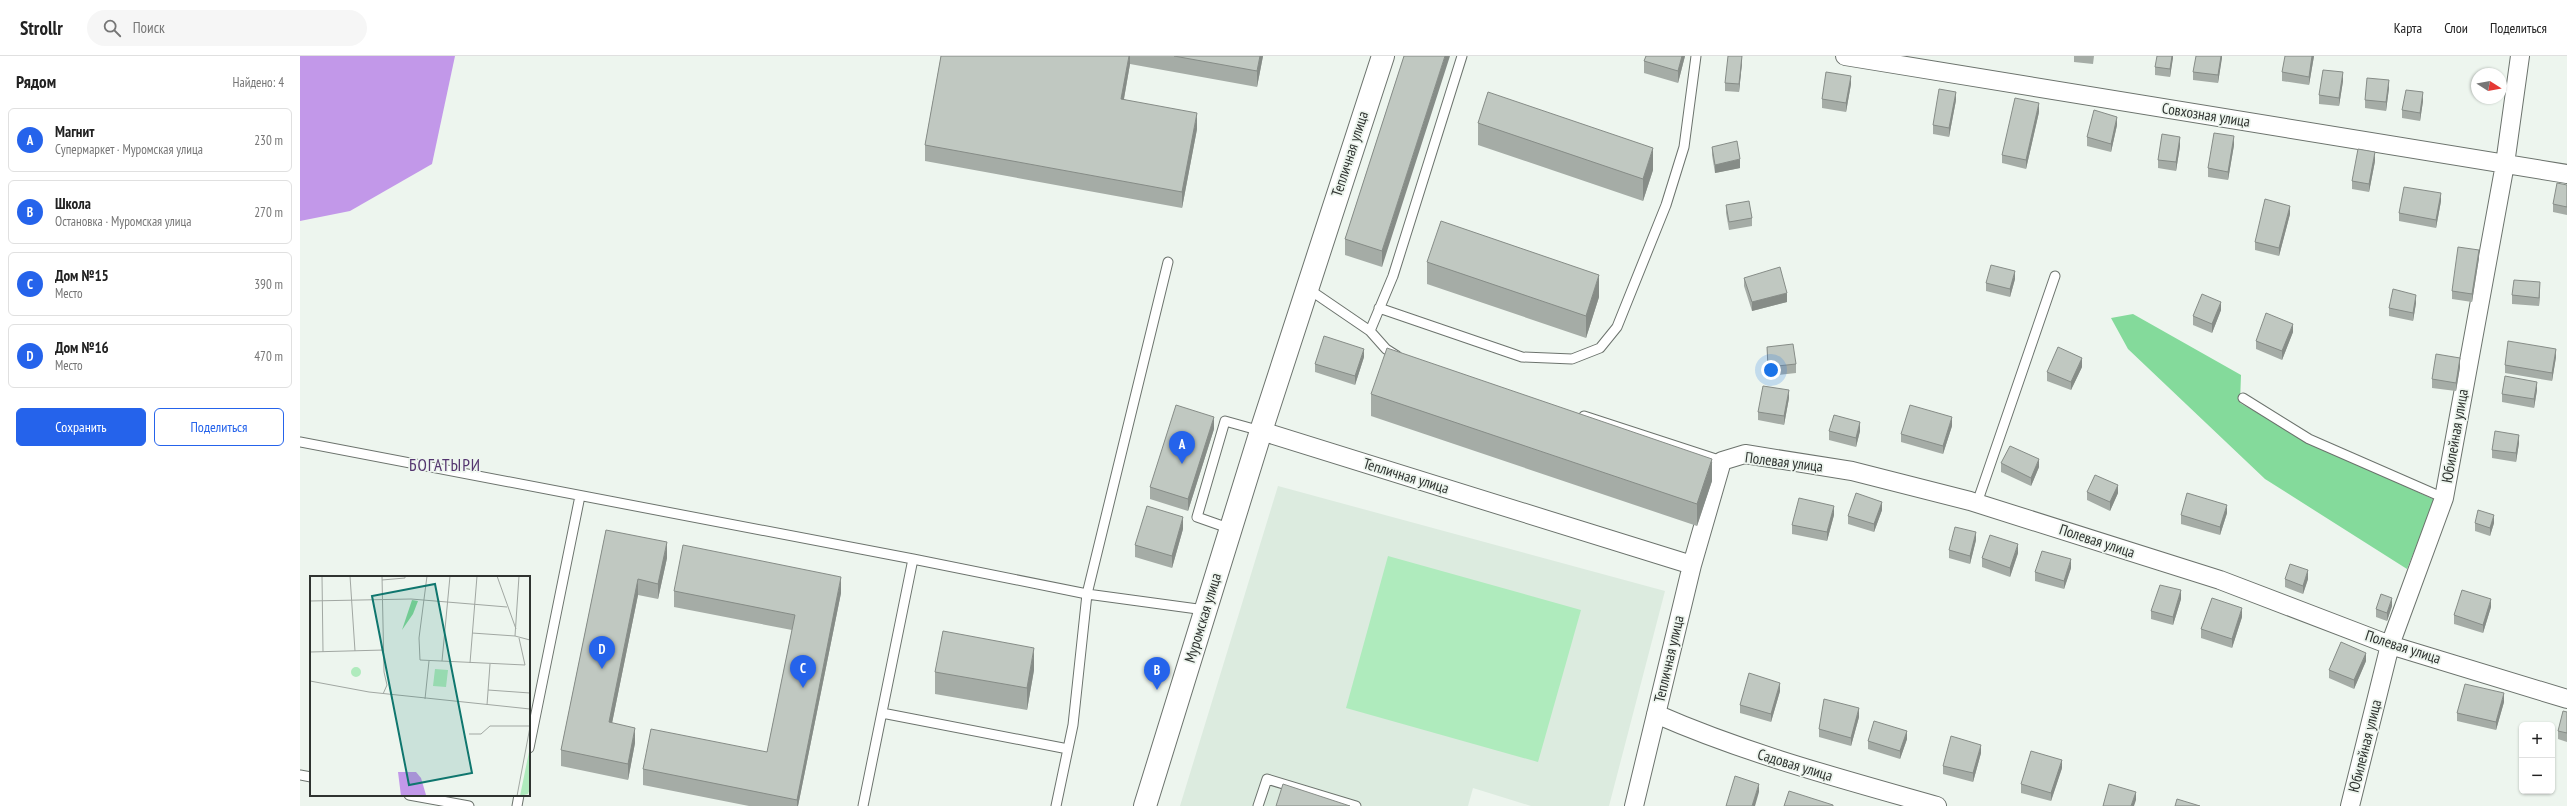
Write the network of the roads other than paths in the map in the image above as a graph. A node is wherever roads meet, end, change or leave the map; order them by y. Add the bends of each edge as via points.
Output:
1 (1383, 56) edge
2 (1462, 56) edge
3 (1696, 56) edge
4 (1845, 56) edge
5 (2520, 56) edge
6 (1912, 61) edge
7 (2505, 164) junction
8 (2567, 174) edge
9 (1168, 262) dead end
10 (2055, 276) dead end
11 (1306, 287) junction
12 (1379, 308) junction
13 (1370, 331) junction
14 (1404, 360) edge
15 (2243, 398) dead end
16 (1576, 413) edge
17 (1261, 431) junction
18 (300, 442) edge
19 (1722, 461) junction
20 (580, 496) junction
21 (2444, 498) junction
22 (1977, 503) junction
23 (1231, 529) junction
24 (913, 559) junction
25 (1692, 565) junction
26 (1087, 594) junction
27 (1205, 610) junction
28 (2390, 645) junction
29 (2567, 699) edge
30 (882, 713) junction
31 (1656, 714) junction
32 (530, 743) edge
33 (1068, 749) junction
34 (300, 775) edge
35 (310, 777) edge
36 (414, 796) edge
37 (520, 796) edge
38 (469, 806) edge
39 (517, 806) edge
40 (863, 806) edge
41 (1056, 806) edge
42 (1146, 806) edge
43 (1258, 806) edge
44 (1356, 806) edge
45 (1634, 806) edge
46 (1937, 806) edge
47 (2350, 806) edge

1 - 11 street, Тепличная улица
2 - 12 lane via 1396,268
3 - 12 lane via 1684,147 1666,205 1617,327 1600,348 1572,359 1522,357
4 - 6 street, Совхозная улица
5 - 7 street, Юбилейная улица
6 - 7 street, Совхозная улица
7 - 8 street, Совхозная улица
7 - 21 street, Юбилейная улица
9 - 26 lane
10 - 22 lane
11 - 13 lane
11 - 17 street, Тепличная улица
12 - 13 lane
13 - 14 lane via 1386,349
15 - 21 lane via 2309,439
16 - 19 lane
17 - 23 street, Муромская улица
17 - 23 lane via 1225,421 1197,517
17 - 25 street, Тепличная улица
18 - 20 lane
19 - 22 street, Полевая улица via 1745,454 1852,471
19 - 25 street
20 - 24 lane
20 - 32 lane
21 - 28 street, Юбилейная улица
22 - 28 street, Полевая улица via 2220,580
23 - 27 street, Муромская улица
24 - 26 lane
24 - 30 lane
25 - 31 street, Тепличная улица
26 - 27 lane
26 - 33 lane via 1073,725
27 - 42 street, Муромская улица
28 - 29 street, Полевая улица
28 - 47 street, Юбилейная улица
30 - 33 lane
30 - 40 lane
31 - 45 street, Тепличная улица
31 - 46 street, Садовая улица via 1701,734 1783,762
33 - 41 lane
34 - 35 lane
36 - 38 lane
37 - 39 lane
43 - 44 lane via 1266,779

